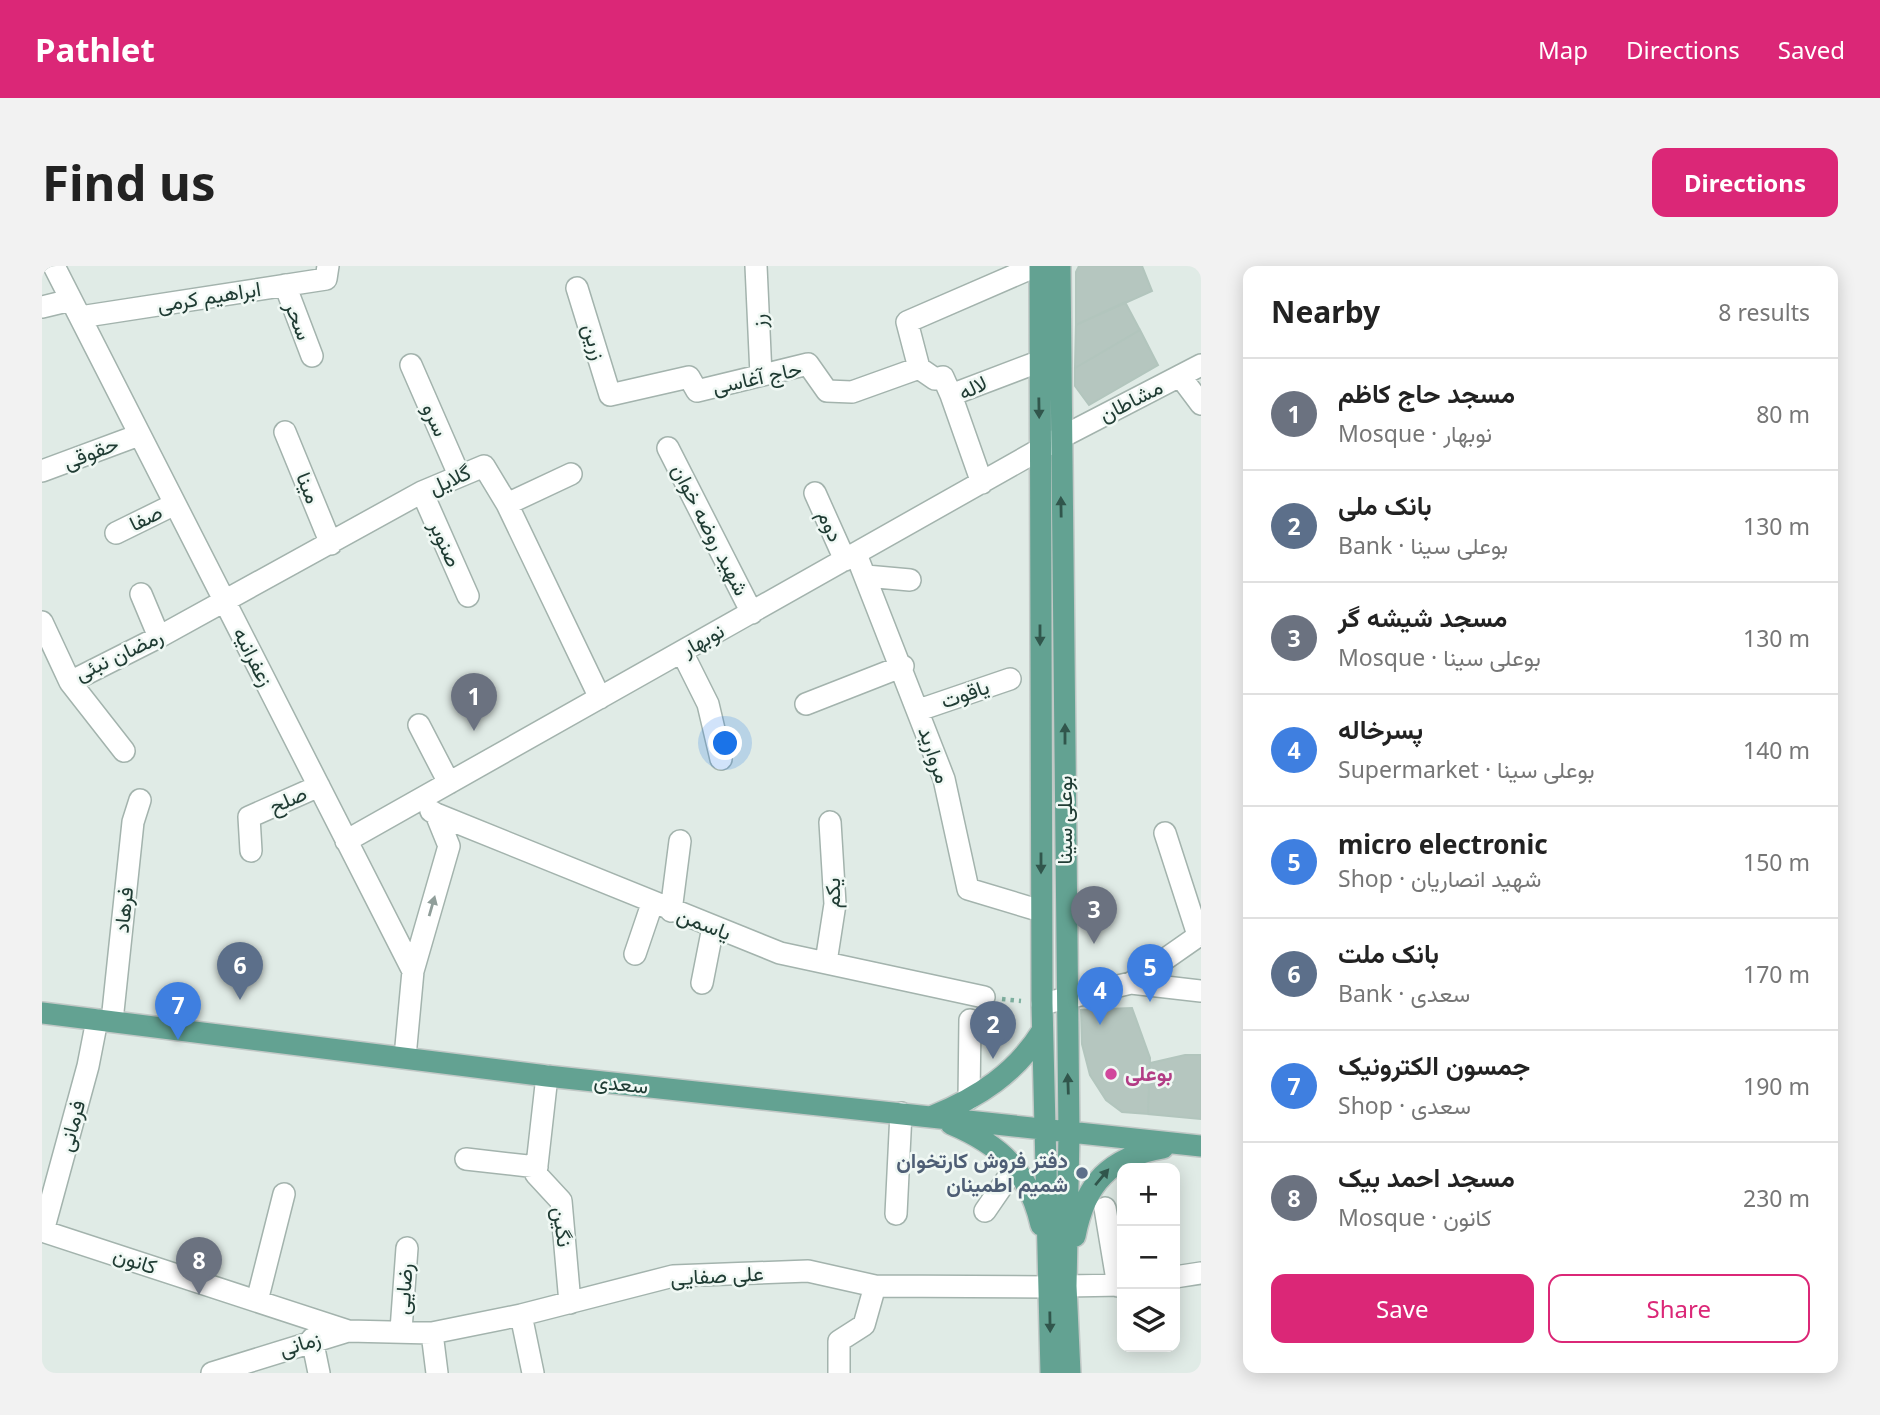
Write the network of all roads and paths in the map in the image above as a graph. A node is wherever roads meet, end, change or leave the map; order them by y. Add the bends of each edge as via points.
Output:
1 (54, 266) edge
2 (328, 266) edge
3 (756, 266) edge
4 (1060, 266) edge
5 (1027, 268) edge
6 (285, 285) junction
7 (577, 288) dead end
8 (42, 307) edge
9 (75, 308) junction
10 (312, 356) dead end
11 (1038, 362) junction
12 (411, 365) dead end
13 (1201, 365) edge
14 (919, 368) junction
15 (761, 375) junction
16 (1180, 376) junction
17 (610, 395) joint
18 (951, 395) junction
19 (1201, 404) edge
20 (285, 432) dead end
21 (139, 435) junction
22 (1060, 438) junction
23 (668, 448) dead end
24 (1040, 450) junction
25 (42, 471) edge
26 (571, 474) dead end
27 (459, 475) junction
28 (982, 483) junction
29 (422, 492) junction
30 (815, 493) dead end
31 (175, 504) junction
32 (507, 504) junction
33 (116, 533) dead end
34 (331, 544) junction
35 (851, 557) junction
36 (866, 576) junction
37 (910, 580) dead end
38 (141, 594) dead end
39 (468, 596) dead end
40 (224, 600) junction
41 (752, 613) junction
42 (42, 622) edge
43 (159, 637) junction
44 (682, 652) junction
45 (903, 666) junction
46 (1010, 679) dead end
47 (70, 682) junction
48 (600, 698) junction
49 (806, 704) dead end
50 (919, 710) junction
51 (419, 725) dead end
52 (124, 751) dead end
53 (721, 759) dead end
54 (449, 783) junction
55 (318, 786) junction
56 (140, 800) dead end
57 (416, 802) junction
58 (436, 814) junction
59 (830, 822) dead end
60 (1165, 833) dead end
61 (346, 841) junction
62 (680, 841) dead end
63 (251, 851) dead end
64 (661, 907) junction
65 (1041, 911) junction
66 (713, 927) junction
67 (1200, 935) edge
68 (635, 954) dead end
69 (826, 962) junction
70 (413, 971) junction
71 (1131, 983) junction
72 (702, 984) dead end
73 (1201, 991) edge
74 (984, 997) joint
75 (1066, 999) junction
76 (1042, 1004) junction
77 (42, 1013) edge
78 (105, 1020) junction
79 (970, 1020) dead end
80 (1042, 1031) junction
81 (405, 1057) junction
82 (547, 1076) junction
83 (969, 1099) junction
84 (901, 1113) junction
85 (933, 1117) junction
86 (1046, 1131) junction
87 (1069, 1133) junction
88 (1193, 1145) edge
89 (466, 1159) dead end
90 (1016, 1166) junction
91 (537, 1167) junction
92 (284, 1194) dead end
93 (1105, 1208) dead end
94 (985, 1212) dead end
95 (896, 1214) dead end
96 (42, 1231) edge
97 (407, 1248) dead end
98 (1117, 1268) edge
99 (1201, 1273) edge
100 (1180, 1276) edge
101 (874, 1286) junction
102 (1117, 1286) edge
103 (1058, 1287) junction
104 (257, 1301) junction
105 (570, 1303) junction
106 (521, 1315) junction
107 (401, 1330) junction
108 (348, 1331) junction
109 (432, 1333) junction
110 (312, 1339) junction
111 (212, 1373) edge
112 (319, 1373) edge
113 (437, 1373) edge
114 (533, 1373) edge
115 (839, 1373) edge
116 (1051, 1373) edge
117 (1070, 1373) edge

1 - 9 street, زعفرانیه
2 - 6 street, ابراهیم کرمی via 326,279
3 - 15 street, رز
4 - 22 main road, بوعلی سینا
5 - 11 main road, بوعلی سینا
5 - 14 street via 907,321
6 - 9 street, ابراهیم کرمی
6 - 10 street, سحر
7 - 17 street, زرین
8 - 9 street, ابراهیم کرمی
9 - 21 street, زعفرانیه
11 - 18 street, لاله
11 -> 24 main road, بوعلی سینا
12 - 27 street, سرو
13 - 16 street, مشاطان
14 - 15 street, حاج آغاسی via 852,392 827,391 808,364
14 - 18 street via 935,379 943,377
15 - 17 street, حاج آغاسی via 697,391 690,377
16 - 19 street
16 - 22 street, مشاطان
18 - 28 street, لاله
20 - 34 street, مینا
21 - 25 street, حقوقی
21 - 31 street, زعفرانیه
22 - 24 street, نوبهار
75 -> 22 main road, بوعلی سینا
23 - 41 street, شهید روضه خوان
24 - 28 street, نوبهار
24 -> 65 main road, بوعلی سینا
26 - 32 street
27 - 29 street, گلایل
27 - 32 street, گلایل via 484,466
28 - 35 street, نوبهار
29 - 34 street, گلایل
29 - 39 street, صنوبر
30 - 35 street, دوم
31 - 33 street, صفا
31 - 40 street, زعفرانیه
32 - 48 street, گلایل
34 - 40 street, گلایل
35 - 36 street, مروارید
35 - 41 street, نوبهار
36 - 37 street
36 - 45 street, مروارید
38 - 43 street
40 - 43 street, رمضان نبئی
40 - 55 street, زعفرانیه
41 - 44 street, نوبهار
42 - 47 street, رمضان نبئی
43 - 47 street, رمضان نبئی
44 - 48 street, نوبهار
44 - 53 street via 708,704
45 - 49 street
45 - 50 street, مروارید
46 - 50 street, یاقوت
47 - 52 street
48 - 54 street, نوبهار
50 - 65 street, مروارید via 944,779 968,889
51 - 54 street
54 - 57 street, نوبهار
55 - 61 street, زعفرانیه
55 - 63 street, صلح via 249,817
56 - 78 street, فرهاد
57 - 58 street, یاسمن
57 - 61 street, نوبهار
58 - 64 street, یاسمن
70 -> 58 street via 449,846
59 - 69 street, یکم via 835,904
60 - 67 street
61 - 70 street, زعفرانیه
62 - 64 street
64 - 66 street, یاسمن
64 - 68 street
65 - 76 main road, بوعلی سینا
66 - 69 street, یاسمن via 780,953
66 - 72 street
67 - 71 street
69 - 74 street, یاسمن
70 - 81 street
71 - 73 street
71 - 75 street
74 - 76 path
75 - 76 street
87 -> 75 main road, بوعلی سینا
76 - 80 main road, بوعلی سینا
77 - 78 main road, سعدی
78 - 81 main road, سعدی
78 - 96 street, فرمانی
79 - 83 street
80 - 83 main road via 1012,1071
80 - 86 main road, بوعلی سینا
81 - 82 main road, سعدی
82 - 84 main road, سعدی
82 - 91 street
83 - 85 main road
84 - 85 main road, سعدی
84 - 95 street
85 - 86 main road, سعدی
85 - 90 main road via 965,1130
86 - 87 main road, سعدی
86 - 103 main road, بوعلی سینا
87 - 88 main road, سعدی
87 - 103 main road, بوعلی سینا
103 -> 88 main road via 1077,1226 1096,1184 1109,1168 1126,1156
89 - 91 street
90 - 94 street
90 - 103 main road via 1036,1206
91 - 105 street, نگین via 536,1174 561,1201
92 - 104 street
93 - 98 street
96 - 104 street, کانون
97 - 107 street, رضایی
99 - 100 street
101 - 103 street, علی صفایی
101 - 105 street, علی صفایی via 808,1271 673,1276
101 - 115 street via 864,1325 839,1341
102 - 103 street, علی صفایی
103 -> 116 main road, بوعلی سینا
103 - 117 main road, بوعلی سینا
104 - 108 street, کانون
105 - 106 street, علی صفایی
106 - 109 street, علی صفایی
106 - 114 street
107 - 108 street, علی صفایی
107 - 109 street, علی صفایی
108 - 110 street, زمانی
109 - 113 street
110 - 111 street, زمانی
110 - 112 street

